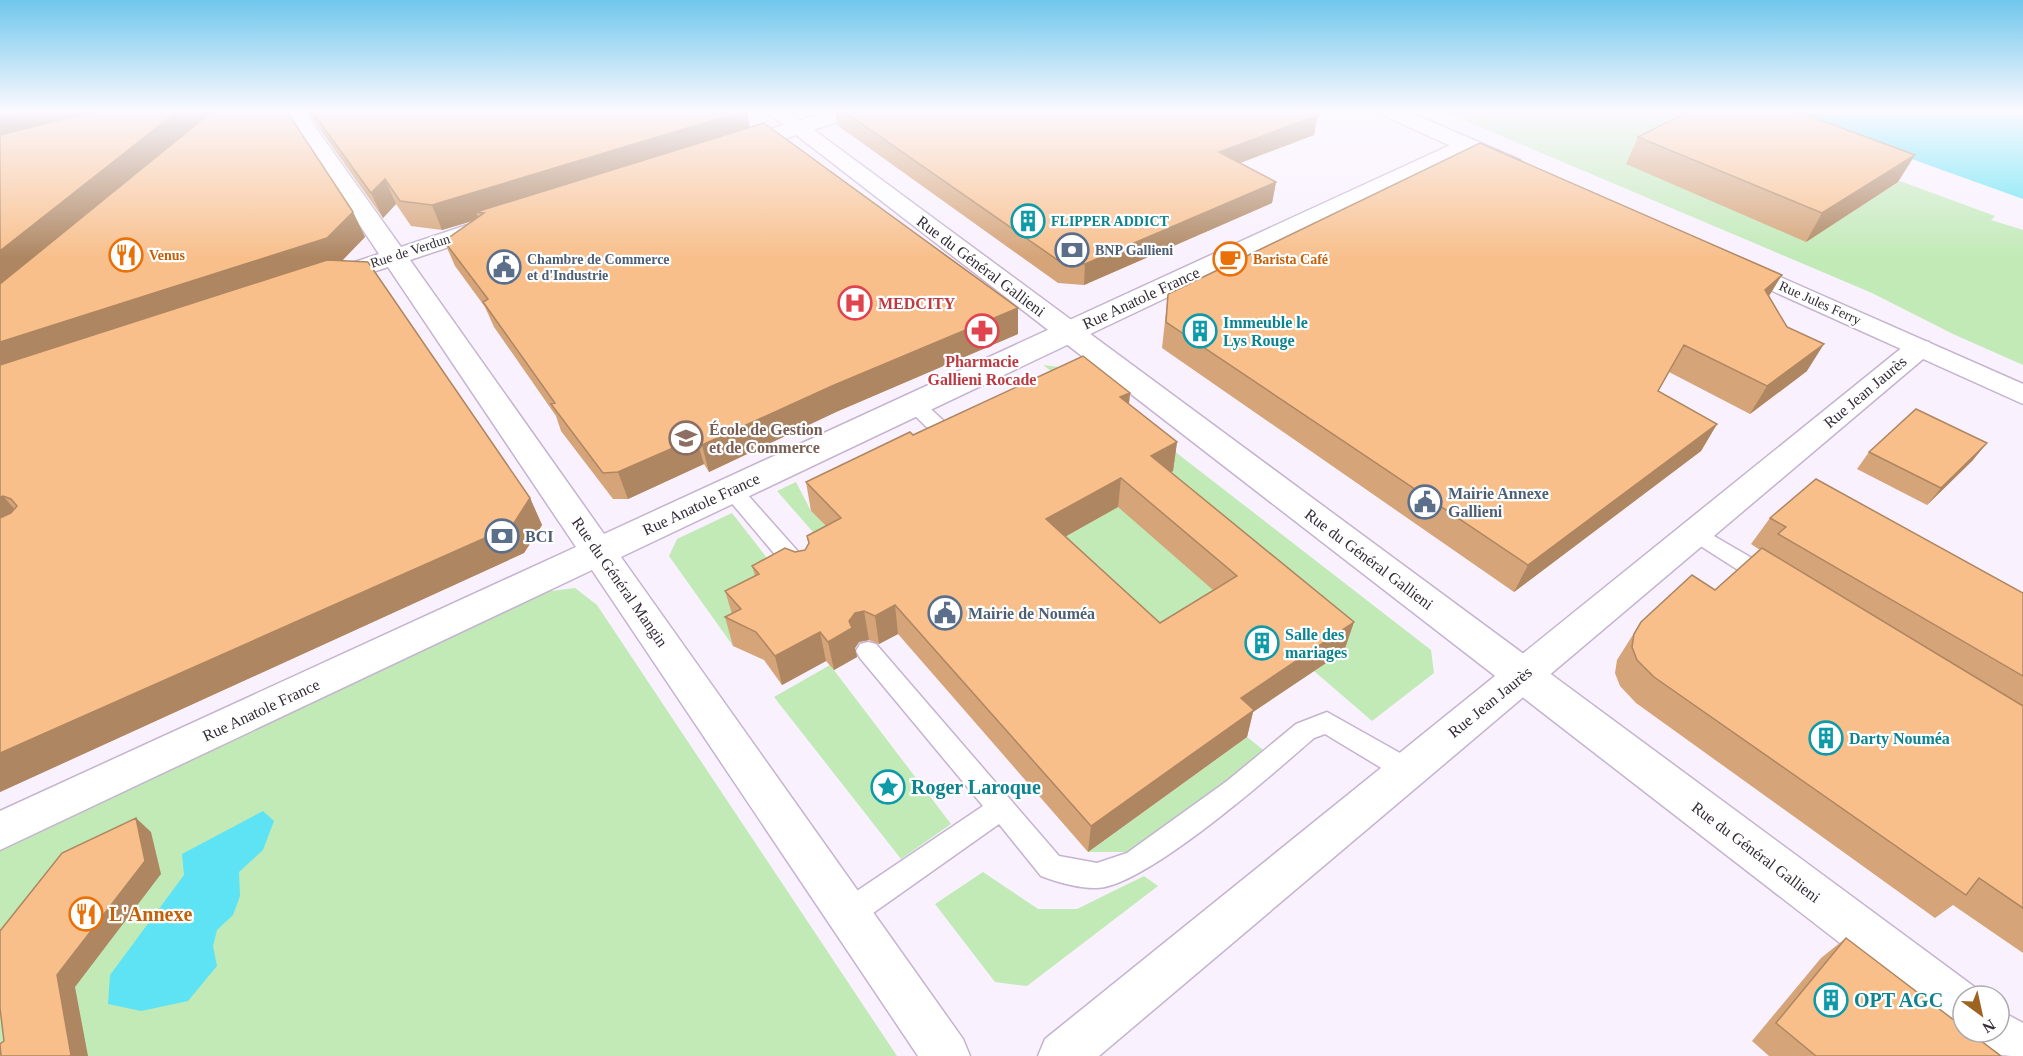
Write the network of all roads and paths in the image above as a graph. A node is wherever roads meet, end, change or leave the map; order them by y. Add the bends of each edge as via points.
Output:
1 (327, 159) edge
2 (839, 159) edge
3 (1439, 159) edge
4 (1499, 159) edge
5 (1529, 172) edge
6 (505, 220) edge
7 (1713, 255) edge
8 (395, 256) junction
9 (309, 285) edge
10 (1068, 332) junction
11 (1919, 348) junction
12 (2023, 395) edge
13 (914, 404) junction
14 (950, 438) edge
15 (731, 489) junction
16 (1695, 533) junction
17 (599, 551) junction
18 (802, 571) edge
19 (1785, 588) edge
20 (868, 651) dead end
21 (1523, 675) junction
22 (1407, 770) junction
23 (1001, 808) junction
24 (0, 831) edge
25 (849, 913) junction
26 (1951, 999) edge
27 (946, 1056) edge
28 (1062, 1056) edge

1 - 8 street, Rue du Général Mangin
2 - 10 street, Rue du Général Gallieni
3 - 10 street, Rue Anatole France
4 - 5 street
6 - 8 street, Rue de Verdun
7 - 11 street, Rue Jules Ferry
8 - 9 street, Rue de Verdun
8 - 17 street, Rue du Général Mangin
10 - 13 street, Rue Anatole France
10 - 21 street, Rue du Général Gallieni
11 - 12 street, Rue Jules Ferry
11 - 16 street, Rue Jean Jaurès
13 - 14 lane
13 - 15 street, Rue Anatole France
15 - 17 street, Rue Anatole France
15 - 18 lane
16 - 19 lane
16 - 21 street, Rue Jean Jaurès
17 - 24 street, Rue Anatole France
17 - 25 street, Rue du Général Mangin
20 - 23 lane
21 - 22 street, Rue Jean Jaurès
21 - 26 street, Rue du Général Gallieni
22 - 23 lane via 1327,722 1305,731 1236,789 1135,863 1097,876 1051,867
22 - 28 street, Rue Jean Jaurès
23 - 25 lane
25 - 27 street, Rue du Général Mangin

